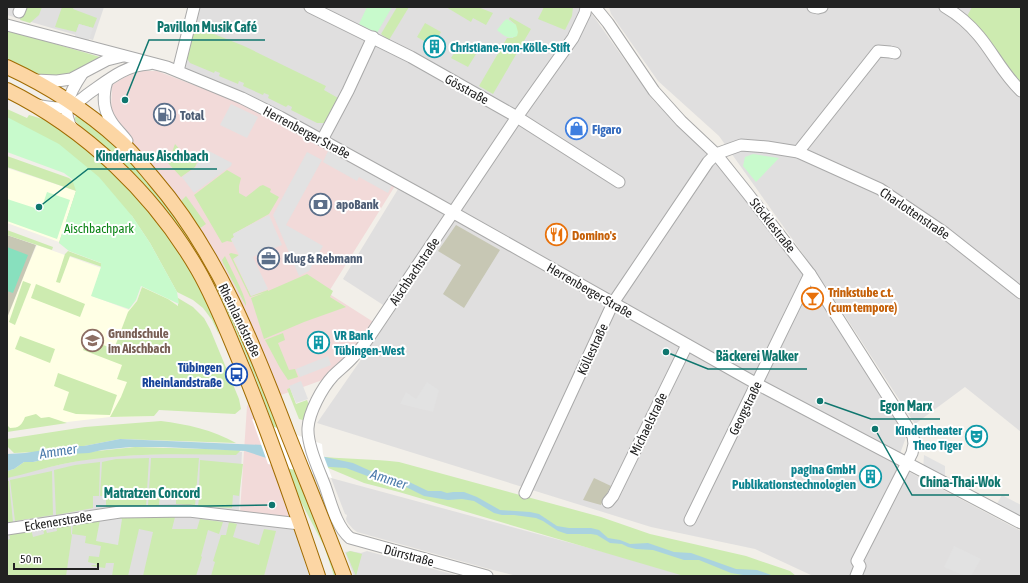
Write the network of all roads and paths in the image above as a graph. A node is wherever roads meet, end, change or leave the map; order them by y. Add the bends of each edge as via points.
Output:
1 (194, 7) edge
2 (310, 7) edge
3 (586, 7) edge
4 (595, 7) edge
5 (813, 7) edge
6 (822, 7) edge
7 (945, 7) edge
8 (7, 25) edge
9 (373, 37) junction
10 (895, 54) dead end
11 (125, 56) junction
12 (156, 64) junction
13 (7, 67) edge
14 (178, 71) junction
15 (82, 74) junction
16 (33, 80) junction
17 (107, 81) junction
18 (7, 90) edge
19 (1021, 91) edge
20 (34, 104) junction
21 (69, 104) junction
22 (517, 117) junction
23 (75, 132) junction
24 (322, 140) junction
25 (798, 152) junction
26 (133, 154) junction
27 (716, 154) junction
28 (619, 182) dead end
29 (453, 213) junction
30 (810, 274) junction
31 (1021, 293) edge
32 (613, 303) junction
33 (687, 345) junction
34 (757, 384) junction
35 (906, 463) junction
36 (525, 493) dead end
37 (608, 502) dead end
38 (690, 520) dead end
39 (1021, 523) edge
40 (300, 524) junction
41 (7, 529) edge
42 (355, 540) joint
43 (318, 576) edge
44 (344, 576) edge
45 (487, 576) edge
46 (856, 576) edge

1 - 14 street
2 - 9 street, Gösstraße
3 - 22 street, Aischbachstraße via 572,38
4 - 27 street, Stöcklestraße via 654,91
5 - 6 street
7 - 19 street via 978,35 1010,80
8 - 11 street, Herrenberger Straße
9 - 22 street, Gösstraße
9 - 24 street
10 - 25 street via 878,51
11 - 12 street, Herrenberger Straße
11 - 15 street, Herrenberger Straße via 107,60
12 - 14 street, Herrenberger Straße
12 - 17 street, Herrenberger Straße via 142,64 130,68
13 - 16 main road, Herrenberger Straße
14 - 24 street, Herrenberger Straße via 242,98
15 - 16 street, Herrenberger Straße via 57,81
15 - 21 street, Herrenberger Straße via 73,88
16 - 21 main road, Herrenberger Straße
17 - 21 street, Herrenberger Straße
17 - 26 street via 104,95 106,110
18 - 20 main road
20 - 21 street via 50,108
20 - 23 main road
21 - 23 street via 67,118
21 - 26 main road, Rheinlandstraße via 113,135
22 - 28 street, Gösstraße
22 - 29 street, Aischbachstraße
23 - 40 main road, Rheinlandstraße via 132,182 168,225 205,283 225,326 268,435
24 - 29 street, Herrenberger Straße
25 - 27 street, Charlottenstraße via 749,145
25 - 31 street, Charlottenstraße via 880,189 945,233
26 - 44 main road, Rheinlandstraße via 181,213 218,274 241,319 258,355
27 - 30 street, Stöcklestraße
27 - 32 street, Köllestraße via 708,162
29 - 32 street, Herrenberger Straße
29 - 42 street, Aischbachstraße via 360,349 324,388 317,400 308,428 319,470 340,525 346,535
30 - 34 street, Georgstraße
30 - 35 street, Stöcklestraße via 913,436 912,453
32 - 33 street, Herrenberger Straße
32 - 36 street, Köllestraße
33 - 34 street, Herrenberger Straße
33 - 37 street, Michaelstraße
34 - 35 street, Herrenberger Straße
34 - 38 street, Georgstraße
35 - 39 street, Herrenberger Straße
35 - 46 street, Stöcklestraße via 857,561 860,566
40 - 41 street, Eckenerstraße via 189,511 120,512
40 - 43 main road, Rheinlandstraße
42 - 45 street, Dürrstraße

